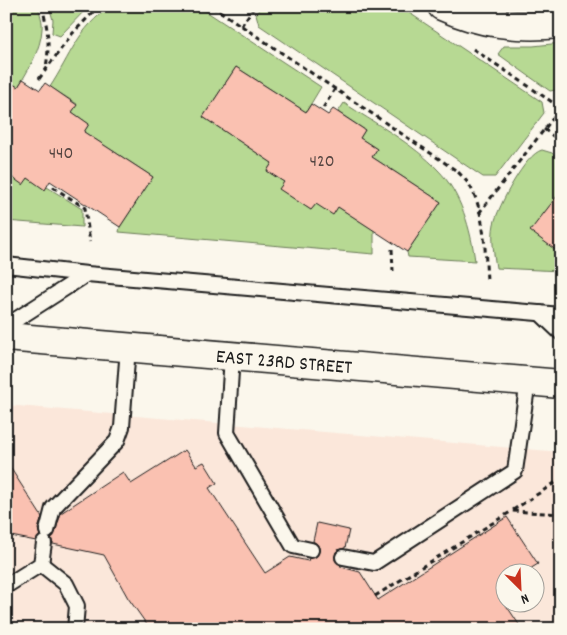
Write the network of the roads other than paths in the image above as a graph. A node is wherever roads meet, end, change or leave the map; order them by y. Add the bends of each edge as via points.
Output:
1 (442, 6) edge
2 (561, 24) edge
3 (6, 265) edge
4 (87, 274) junction
5 (540, 313) junction
6 (561, 315) edge
7 (6, 326) edge
8 (561, 333) edge
9 (6, 337) edge
10 (128, 347) junction
11 (232, 356) junction
12 (528, 381) junction
13 (561, 384) edge
14 (311, 550) dead end
15 (343, 557) dead end
16 (40, 564) junction
17 (6, 586) edge
18 (75, 629) edge

1 - 2 main road via 463,16 501,24
3 - 4 lane
4 - 5 lane
4 - 7 lane
5 - 6 lane
5 - 8 lane
9 - 10 main road, EAST 23RD STREET
10 - 11 main road, EAST 23RD STREET
10 - 16 lane via 122,428 117,441 53,508
11 - 12 main road, EAST 23RD STREET
11 - 14 lane via 227,433 293,546
12 - 13 main road, EAST 23RD STREET
12 - 15 lane via 515,472 374,563
16 - 17 lane
16 - 18 lane via 66,584 78,606

